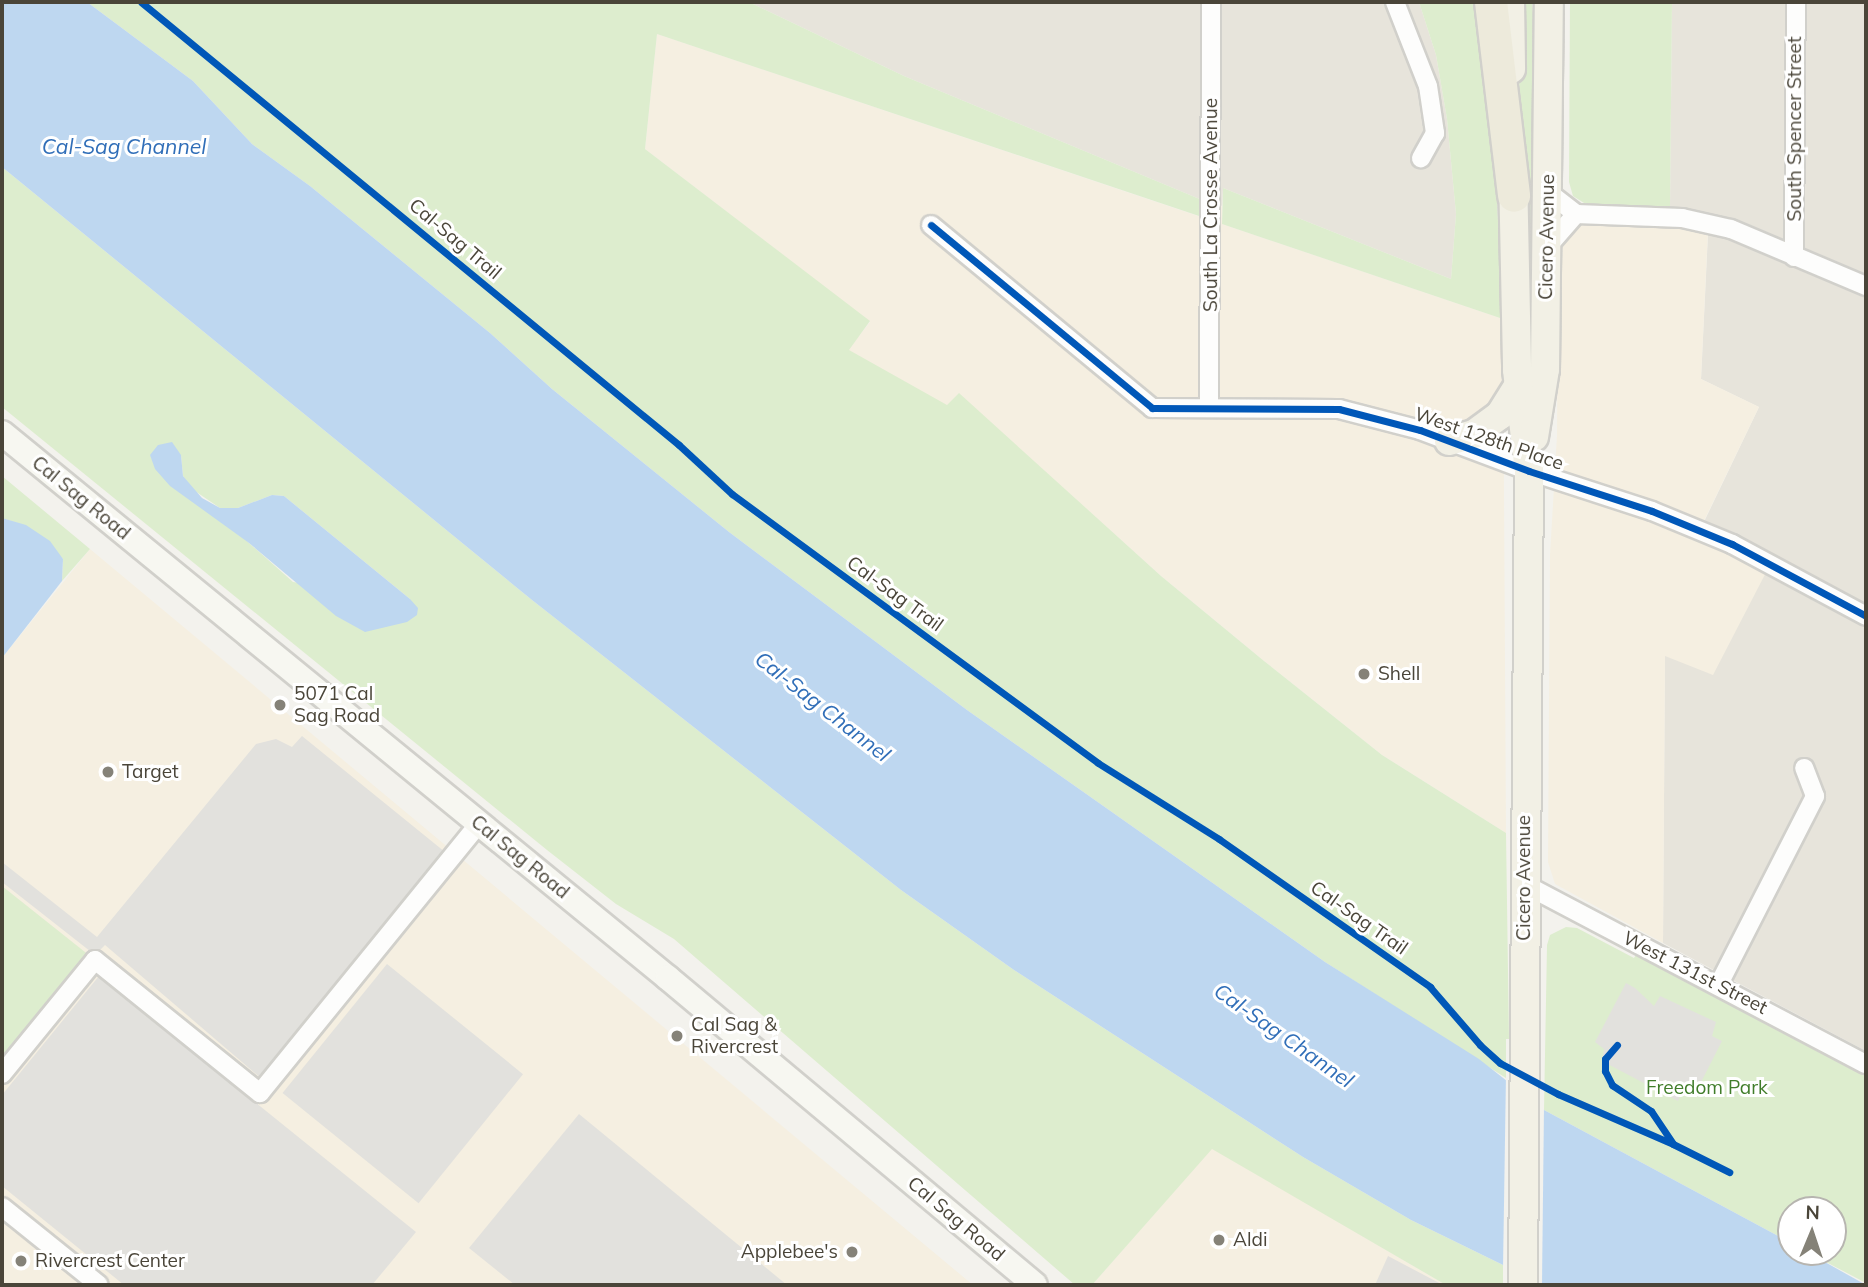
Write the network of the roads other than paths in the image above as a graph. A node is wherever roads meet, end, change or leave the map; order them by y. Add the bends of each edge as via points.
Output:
1 (1211, 2) edge
2 (1395, 2) edge
3 (1491, 2) edge
4 (1510, 2) edge
5 (1549, 2) edge
6 (1796, 2) edge
7 (1421, 159) dead end
8 (1548, 192) junction
9 (1514, 196) junction
10 (1576, 214) junction
11 (931, 225) dead end
12 (1548, 246) junction
13 (1794, 257) junction
14 (1866, 286) edge
15 (1519, 385) junction
16 (1209, 408) junction
17 (2, 433) edge
18 (1449, 441) junction
19 (1529, 471) junction
20 (1866, 616) edge
21 (1804, 768) dead end
22 (479, 824) junction
23 (1524, 884) junction
24 (1719, 984) junction
25 (1866, 1063) edge
26 (2, 1074) edge
27 (2, 1207) edge
28 (99, 1285) edge
29 (1035, 1285) edge
30 (1523, 1285) edge

1 - 16 street, South La Crosse Avenue
2 - 7 street via 1428,86 1435,133
3 - 9 highway
4 - 9 main road, Cicero Avenue
5 - 8 main road, Cicero Avenue
6 - 13 street, South Spencer Street
8 - 10 street
8 - 12 main road, Cicero Avenue
9 - 15 main road, Cicero Avenue
10 - 12 street
10 - 13 street via 1682,218 1731,229
11 - 16 street, West 128th Place via 1152,408
12 - 19 main road, Cicero Avenue via 1545,369
13 - 14 street
15 - 18 main road via 1500,415 1474,434
15 - 19 main road, Cicero Avenue
16 - 18 street, West 128th Place via 1339,409
17 - 22 main road, Cal Sag Road
18 - 19 street, West 128th Place
19 - 20 street, West 128th Place via 1652,511 1732,544
19 - 23 main road, Cicero Avenue
21 - 24 street via 1815,796
22 - 26 street via 260,1093 95,960
22 - 29 main road, Cal Sag Road
23 - 24 street, West 131st Street
23 - 30 main road, Cicero Avenue
24 - 25 street, West 131st Street
27 - 28 street

